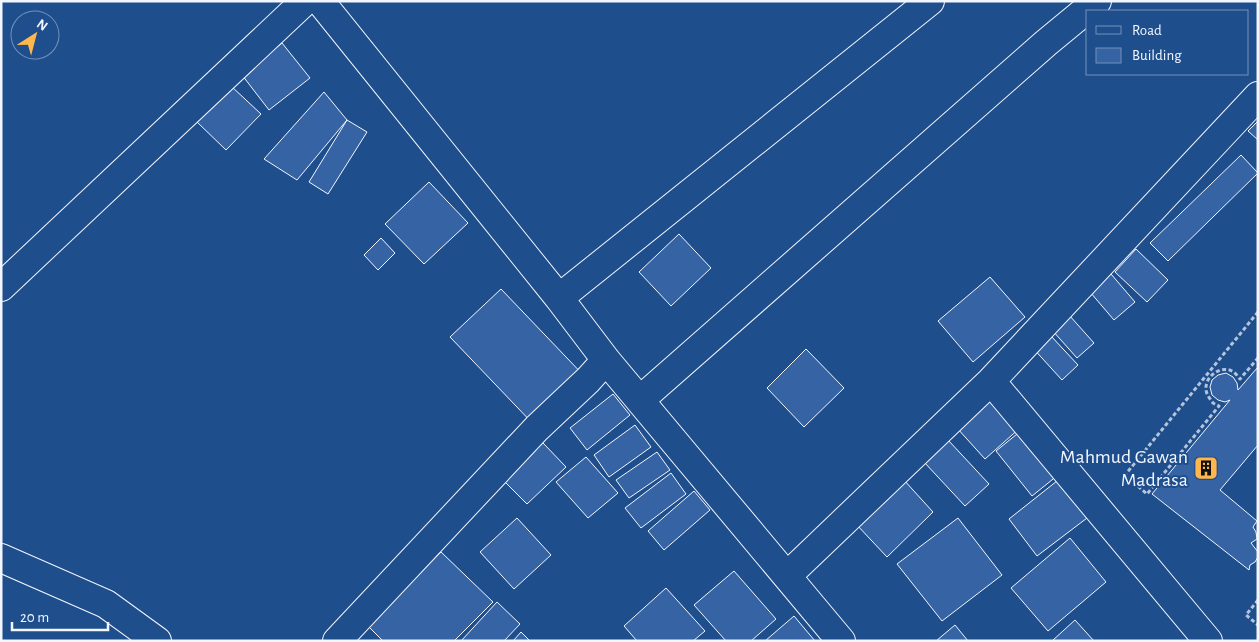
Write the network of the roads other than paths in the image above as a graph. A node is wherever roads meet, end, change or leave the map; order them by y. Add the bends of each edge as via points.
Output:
1 (305, 1) edge
2 (320, 1) edge
3 (930, 1) edge
4 (1097, 1) edge
5 (1086, 10) edge
6 (1086, 10) edge
7 (1258, 96) edge
8 (1, 287) edge
9 (559, 298) junction
10 (606, 360) junction
11 (991, 381) junction
12 (640, 400) junction
13 (1, 558) edge
14 (787, 576) junction
15 (157, 641) edge
16 (337, 641) edge
17 (841, 641) edge
18 (1208, 641) edge

1 - 8 street
2 - 9 street
3 - 9 street
4 - 6 street
5 - 12 street
7 - 11 street
9 - 10 street
10 - 12 street
10 - 16 street via 537,428
11 - 14 street
11 - 18 street
12 - 14 street
13 - 15 street via 106,604
14 - 17 street

